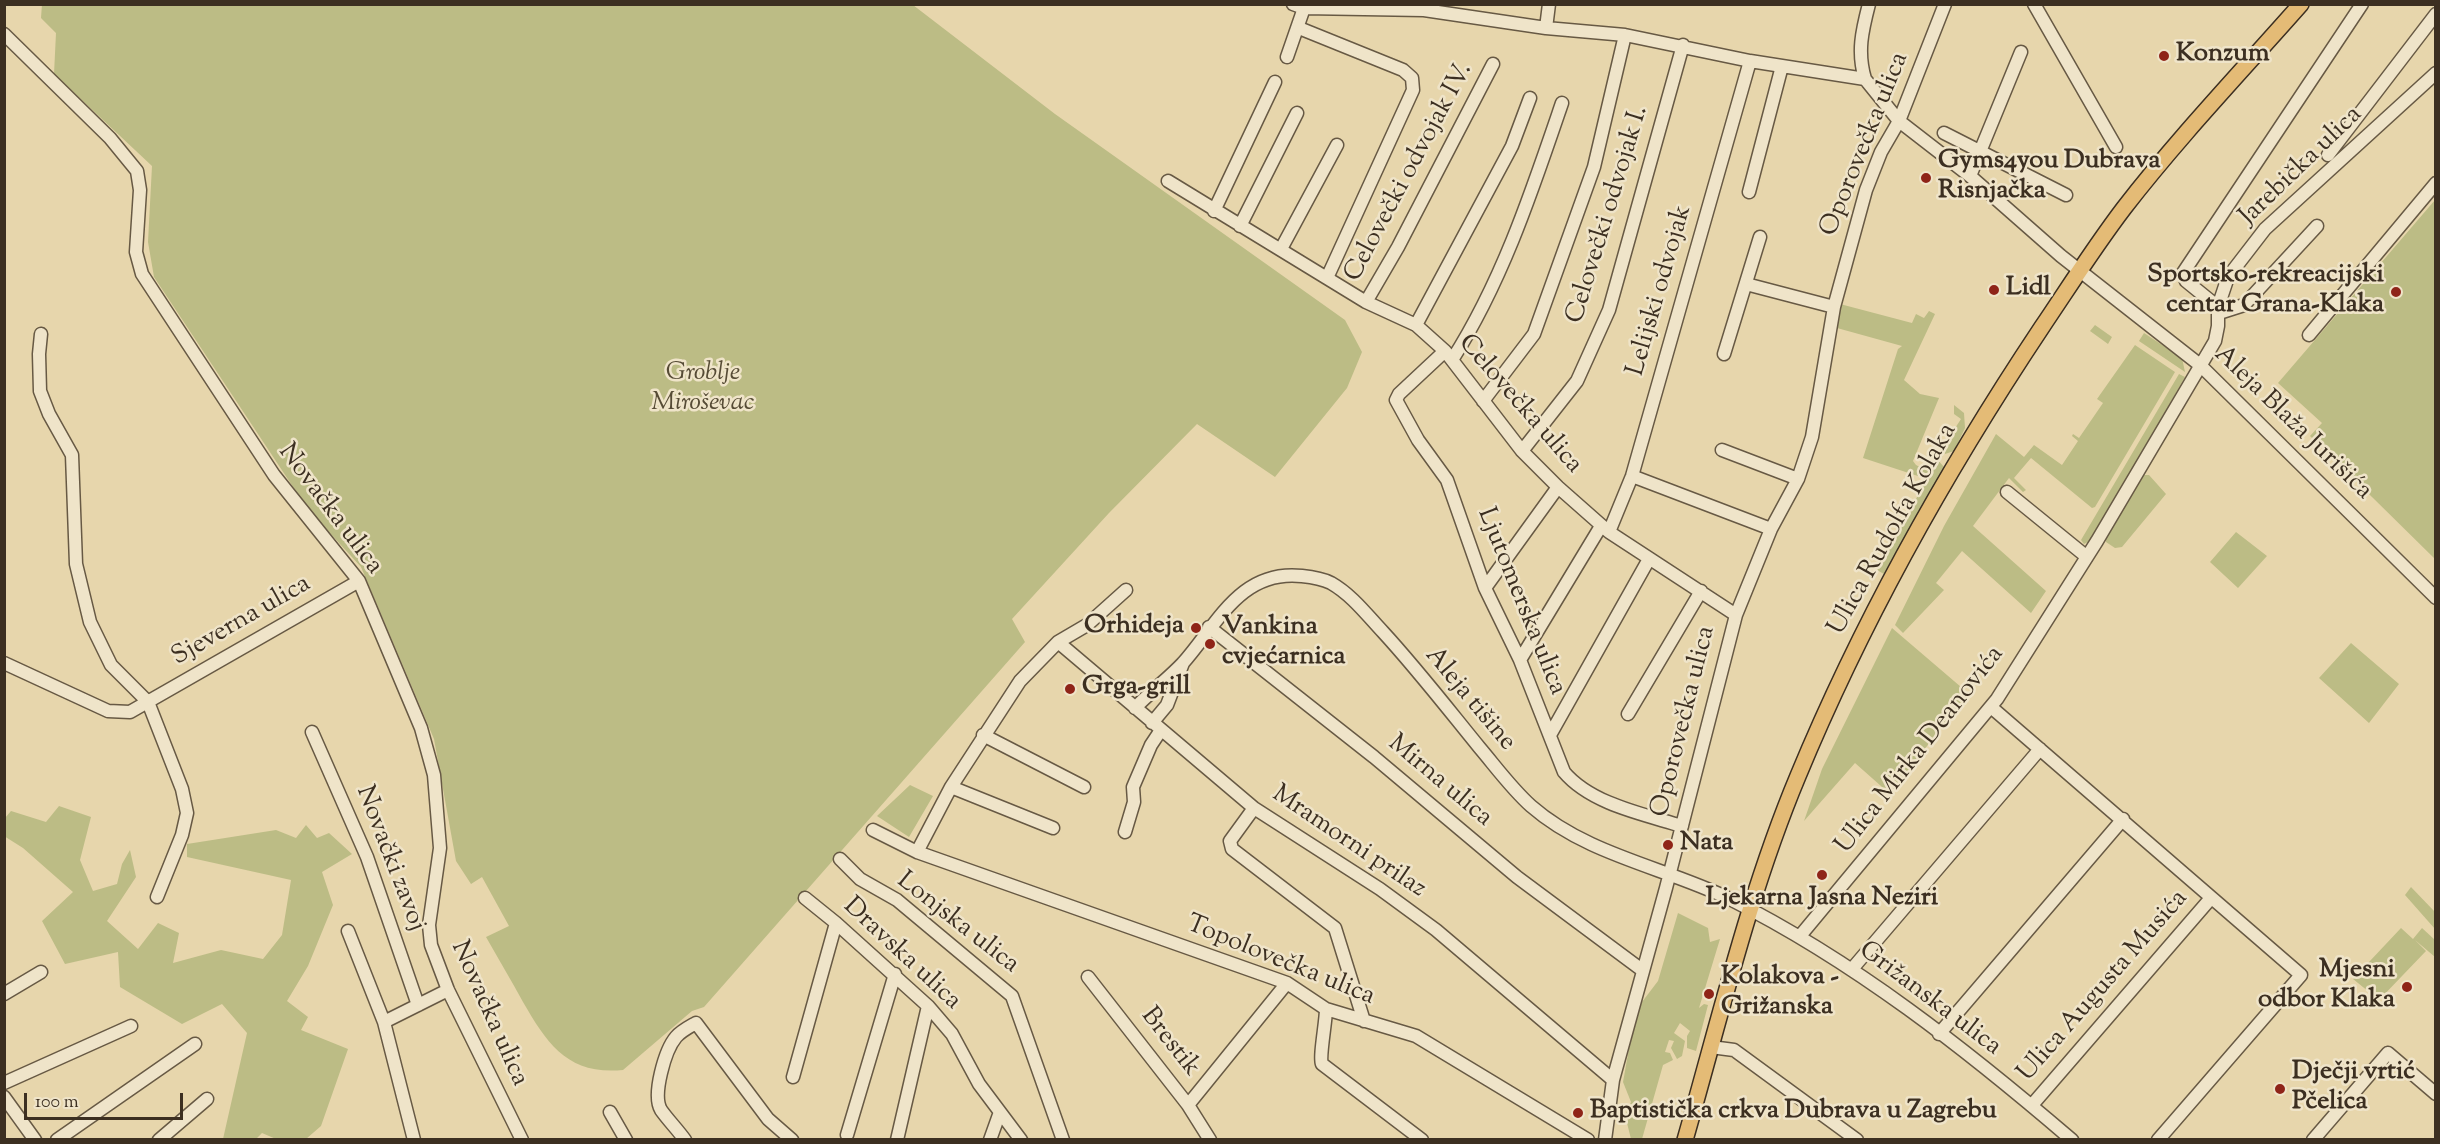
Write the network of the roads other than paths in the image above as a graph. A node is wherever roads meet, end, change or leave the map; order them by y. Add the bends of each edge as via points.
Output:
1 (1549, 4) edge
2 (1869, 4) edge
3 (1945, 4) edge
4 (2034, 4) edge
5 (2301, 4) edge
6 (2310, 4) edge
7 (2362, 4) edge
8 (1298, 6) edge
9 (2436, 14) edge
10 (2288, 21) junction
11 (1299, 28) junction
12 (1546, 28) junction
13 (4, 34) edge
14 (1625, 35) junction
15 (1683, 45) junction
16 (2021, 52) dead end
17 (1287, 57) dead end
18 (1750, 61) junction
19 (1493, 64) dead end
20 (1782, 66) junction
21 (2436, 73) edge
22 (1865, 79) junction
23 (1275, 81) dead end
24 (1530, 98) dead end
25 (1562, 103) dead end
26 (1297, 113) dead end
27 (1899, 121) junction
28 (1944, 133) dead end
29 (1337, 145) dead end
30 (2116, 147) dead end
31 (1982, 150) junction
32 (2328, 155) dead end
33 (1970, 176) junction
34 (1168, 181) dead end
35 (2436, 183) edge
36 (1749, 192) dead end
37 (2066, 195) dead end
38 (1214, 211) junction
39 (1240, 226) junction
40 (2318, 226) dead end
41 (1760, 237) dead end
42 (1281, 249) junction
43 (2080, 271) junction
44 (1327, 278) junction
45 (1746, 284) junction
46 (1366, 302) junction
47 (1834, 307) junction
48 (2218, 310) junction
49 (1416, 325) junction
50 (41, 334) dead end
51 (2308, 335) dead end
52 (1724, 354) dead end
53 (1448, 356) junction
54 (2200, 365) junction
55 (1483, 402) junction
56 (1722, 450) dead end
57 (1522, 451) junction
58 (1632, 476) junction
59 (1798, 479) junction
60 (1558, 487) junction
61 (2007, 492) dead end
62 (1605, 529) junction
63 (1772, 530) junction
64 (2087, 557) junction
65 (1649, 559) junction
66 (359, 581) junction
67 (1485, 588) junction
68 (1126, 590) dead end
69 (1701, 591) junction
70 (2436, 598) edge
71 (1736, 615) junction
72 (1209, 627) junction
73 (1058, 642) junction
74 (1520, 660) junction
75 (4, 663) edge
76 (1183, 663) junction
77 (148, 702) junction
78 (1991, 707) junction
79 (1135, 708) junction
80 (1628, 714) dead end
81 (1157, 727) junction
82 (312, 732) dead end
83 (983, 735) junction
84 (1550, 735) junction
85 (2040, 749) junction
86 (951, 787) junction
87 (1084, 787) dead end
88 (1254, 808) junction
89 (2123, 819) junction
90 (1682, 826) junction
91 (1053, 828) dead end
92 (873, 830) dead end
93 (1125, 832) dead end
94 (916, 852) junction
95 (840, 860) dead end
96 (1669, 874) junction
97 (157, 897) dead end
98 (805, 898) dead end
99 (2211, 898) junction
100 (1749, 910) junction
101 (836, 923) junction
102 (348, 931) dead end
103 (1800, 936) junction
104 (1852, 969) junction
105 (1642, 970) junction
106 (41, 972) dead end
107 (895, 974) junction
108 (1088, 977) dead end
109 (1287, 983) junction
110 (448, 990) junction
111 (4, 994) edge
112 (418, 1005) junction
113 (928, 1006) junction
114 (1326, 1009) junction
115 (1364, 1021) junction
116 (384, 1022) junction
117 (131, 1026) dead end
118 (1939, 1034) junction
119 (195, 1044) dead end
120 (1711, 1047) junction
121 (793, 1077) dead end
122 (1613, 1080) junction
123 (4, 1083) edge
124 (2436, 1095) edge
125 (4, 1097) edge
126 (207, 1100) dead end
127 (1188, 1105) junction
128 (2032, 1105) junction
129 (610, 1112) dead end
130 (1000, 1112) junction
131 (847, 1134) dead end
132 (1404, 1137) edge
133 (35, 1140) edge
134 (57, 1140) edge
135 (159, 1140) edge
136 (414, 1140) edge
137 (522, 1140) edge
138 (626, 1140) edge
139 (686, 1140) edge
140 (792, 1140) edge
141 (897, 1140) edge
142 (990, 1140) edge
143 (1020, 1140) edge
144 (1063, 1140) edge
145 (1210, 1140) edge
146 (1422, 1140) edge
147 (1588, 1140) edge
148 (1605, 1140) edge
149 (1685, 1140) edge
150 (1857, 1140) edge
151 (2072, 1140) edge
152 (2158, 1140) edge
153 (2313, 1140) edge

1 - 12 street
2 - 22 street via 1861,38
3 - 27 street, Oporovečka ulica
4 - 30 street
5 - 10 main road, Ulica Rudolfa Kolaka
6 - 10 main road, Ulica Rudolfa Kolaka
7 - 48 street via 2183,273 2186,281
8 - 11 street
8 - 12 street via 1424,10
9 - 32 street
10 - 43 main road, Ulica Rudolfa Kolaka via 2166,156 2123,208
11 - 17 street
11 - 44 street via 1403,70 1412,78 1413,90
12 - 14 street
13 - 66 street, Novačka ulica via 110,138 137,171 141,190 136,252 142,274 274,475
14 - 15 street
14 - 55 street via 1594,167 1534,334
15 - 18 street
15 - 57 street, Celovečki odvojak I. via 1609,310 1576,381
16 - 31 street
18 - 20 street
18 - 58 street, Lelijski odvojak
19 - 46 street, Celovečki odvojak IV.
20 - 22 street
20 - 36 street
21 - 48 street, Jarebička ulica via 2265,229 2228,277
22 - 27 street, Aleja Blaža Jurišića
23 - 38 street
24 - 49 street via 1512,146
25 - 53 street via 1519,223 1475,324
26 - 39 street
27 - 33 street, Aleja Blaža Jurišića
27 - 47 street, Oporovečka ulica via 1866,190
28 - 31 street
29 - 42 street
31 - 33 street
31 - 37 street
33 - 43 street, Aleja Blaža Jurišića
34 - 38 street, Celovečka ulica
35 - 51 street
38 - 39 street, Celovečka ulica
39 - 42 street, Celovečka ulica
40 - 48 street, Jarebička ulica via 2244,305
41 - 45 street
42 - 44 street, Celovečka ulica
43 - 54 street, Aleja Blaža Jurišića
43 - 100 main road, Ulica Rudolfa Kolaka via 1981,421 1872,615 1797,777
44 - 46 street, Celovečka ulica
45 - 47 street
45 - 52 street
46 - 49 street, Celovečka ulica
47 - 59 street, Oporovečka ulica via 1812,437
48 - 54 street, Jarebička ulica via 2215,341
49 - 53 street, Celovečka ulica
50 - 77 street via 40,391 72,455 76,564 90,622 111,665
53 - 55 street, Celovečka ulica
53 - 67 street, Ljutomerska ulica via 1398,394 1396,400 1447,480
54 - 64 street, Ulica Mirka Deanovića
54 - 70 street, Aleja Blaža Jurišića
55 - 57 street, Celovečka ulica
56 - 59 street
57 - 60 street, Celovečka ulica
58 - 62 street, Lelijski odvojak
58 - 63 street
59 - 63 street, Oporovečka ulica
60 - 62 street, Celovečka ulica
60 - 67 street
61 - 64 street
62 - 65 street, Celovečka ulica
62 - 74 street, Lelijski odvojak
63 - 71 street, Oporovečka ulica
64 - 78 street, Ulica Mirka Deanovića
65 - 69 street, Celovečka ulica
65 - 84 street
66 - 77 street, Sjeverna ulica
66 - 110 street, Novačka ulica via 421,728 434,775 440,848 429,926 431,945
67 - 74 street, Ljutomerska ulica
68 - 73 street via 1087,625
69 - 71 street, Celovečka ulica
69 - 80 street
71 - 90 street, Oporovečka ulica
72 - 76 street, Aleja tišine
72 - 96 street, Aleja tišine via 1238,596 1258,584 1299,576 1330,582 1352,599 1395,646 1534,808 1589,843
72 - 105 street, Mirna ulica via 1374,757 1517,878
73 - 79 street, Mramorni prilaz
73 - 83 street via 1020,681
74 - 84 street, Ljutomerska ulica
75 - 77 street, Sjeverna ulica via 108,711 130,712
76 - 79 street, Aleja tišine
76 - 81 street, Aleja tišine
77 - 97 street via 182,789 187,813
78 - 85 street
78 - 103 street, Ulica Mirka Deanovića
79 - 81 street, Mramorni prilaz
81 - 88 street, Mramorni prilaz
81 - 93 street, Aleja tišine via 1133,787 1134,802
82 - 112 street, Novački zavoj via 367,857
83 - 86 street
83 - 87 street
84 - 90 street, Ljutomerska ulica via 1564,772 1576,786
85 - 89 street
85 - 104 street
86 - 91 street
86 - 94 street
88 - 115 street via 1230,846 1335,928
88 - 122 street, Mramorni prilaz via 1436,930
89 - 99 street
89 - 118 street
90 - 96 street, Oporovečka ulica
92 - 94 street, Topolovečka ulica
94 - 109 street, Topolovečka ulica
95 - 144 street, Lonjska ulica via 860,879 897,900 1012,996
96 - 100 street, Aleja tišine
96 - 105 street, Oporovečka ulica
98 - 101 street, Dravska ulica
99 - 128 street, Ulica Augusta Musića
99 - 152 street via 2301,975
100 - 103 street, Grižanska ulica
100 - 120 main road, Ulica Rudolfa Kolaka
101 - 107 street, Dravska ulica
101 - 121 street
102 - 116 street
103 - 104 street, Grižanska ulica
104 - 118 street, Grižanska ulica
105 - 122 street, Oporovečka ulica
106 - 111 street
107 - 113 street, Dravska ulica
107 - 131 street
108 - 127 street, Brestik
109 - 114 street, Topolovečka ulica
109 - 127 street
110 - 112 street
110 - 137 street, Novačka ulica
112 - 116 street
113 - 130 street, Dravska ulica via 952,1034 979,1084
113 - 141 street
114 - 115 street, Topolovečka ulica
114 - 132 street via 1326,1030 1319,1052 1323,1064
115 - 147 street, Topolovečka ulica via 1416,1036
116 - 136 street
117 - 123 street
118 - 128 street, Grižanska ulica
119 - 134 street
120 - 149 main road, Ulica Rudolfa Kolaka
120 - 150 street via 1734,1050
122 - 148 street, Oporovečka ulica
124 - 153 street via 2388,1053
125 - 133 street
126 - 135 street
127 - 145 street, Brestik
128 - 151 street, Grižanska ulica
129 - 138 street
130 - 142 street
130 - 143 street, Dravska ulica
132 - 146 street
139 - 140 street via 660,1109 658,1100 669,1047 696,1023 768,1119

